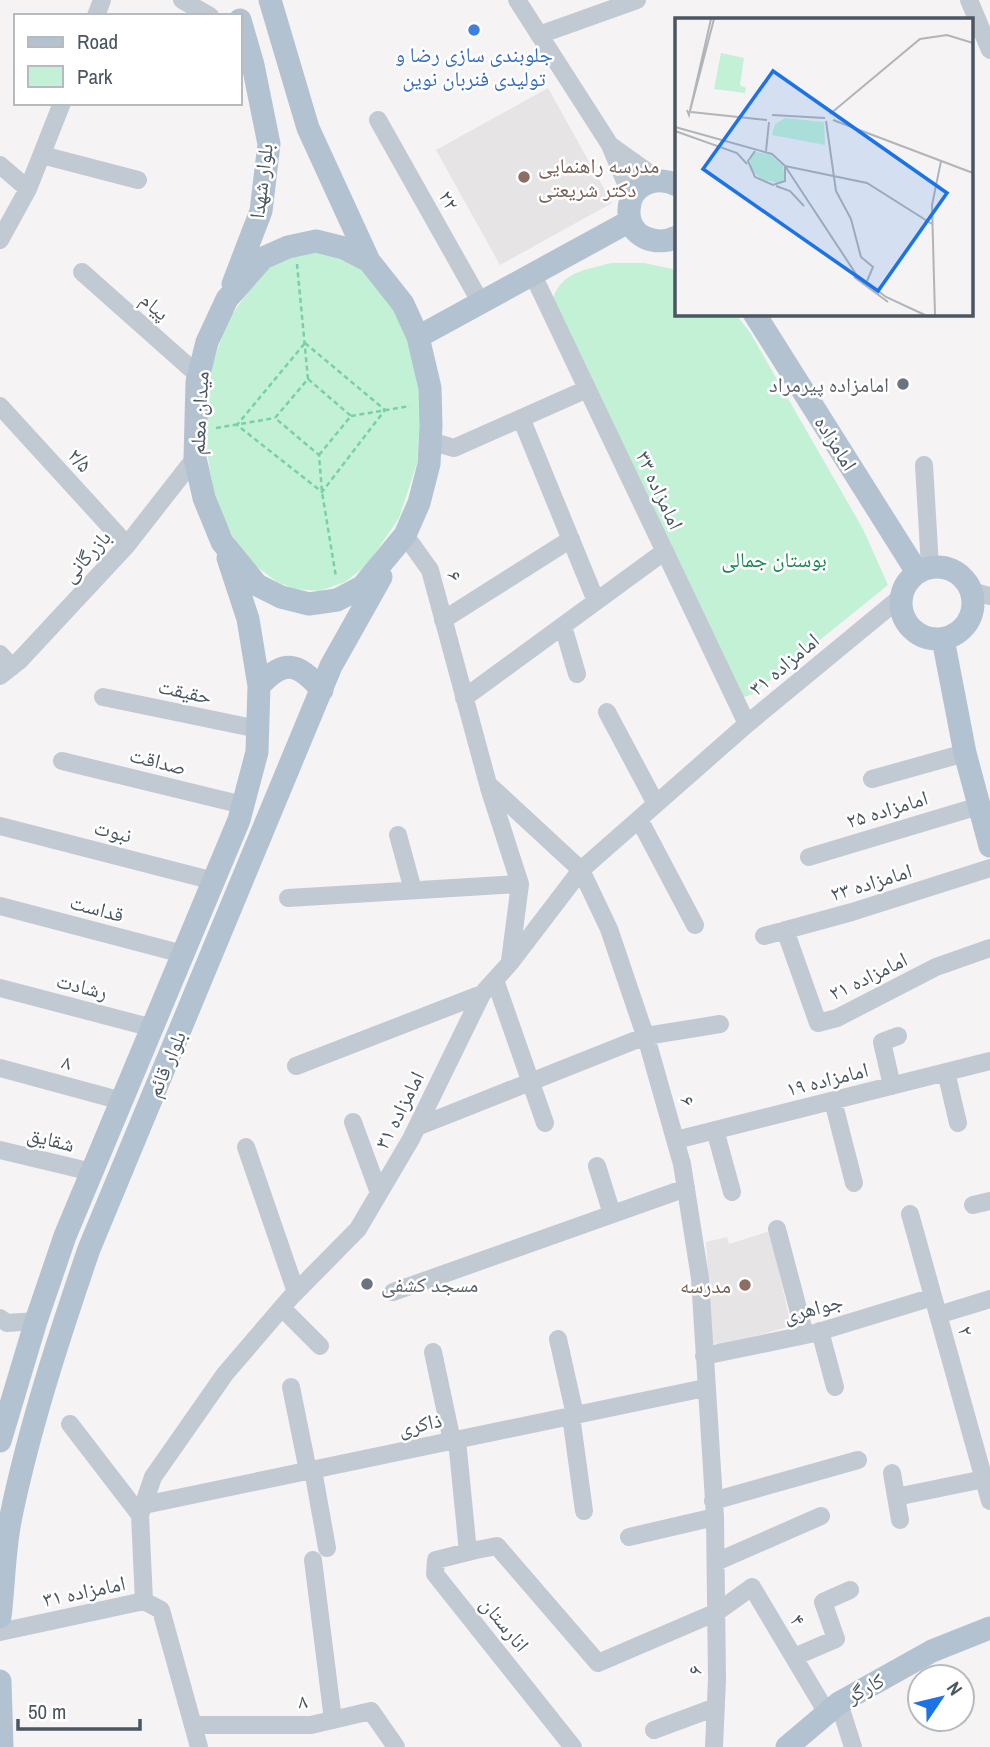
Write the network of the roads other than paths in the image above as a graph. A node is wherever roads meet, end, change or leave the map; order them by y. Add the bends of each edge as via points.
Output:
1 (182, 0) edge
2 (270, 0) edge
3 (517, 0) edge
4 (637, 0) edge
5 (969, 0) edge
6 (206, 14) edge
7 (242, 29) edge
8 (539, 35) junction
9 (990, 50) edge
10 (61, 105) edge
11 (377, 120) dead end
12 (610, 145) junction
13 (42, 155) junction
14 (0, 165) edge
15 (138, 180) dead end
16 (668, 183) edge
17 (28, 189) junction
18 (631, 210) junction
19 (0, 240) edge
20 (671, 244) edge
21 (369, 261) junction
22 (82, 272) dead end
23 (533, 275) junction
24 (227, 299) junction
25 (481, 303) junction
26 (755, 315) edge
27 (418, 337) junction
28 (198, 375) junction
29 (587, 389) junction
30 (0, 406) edge
31 (521, 418) junction
32 (430, 440) junction
33 (195, 458) junction
34 (924, 465) dead end
35 (405, 535) junction
36 (571, 539) junction
37 (222, 542) junction
38 (127, 545) junction
39 (664, 551) junction
40 (924, 570) junction
41 (981, 593) edge
42 (901, 597) junction
43 (596, 601) junction
44 (443, 620) junction
45 (563, 626) junction
46 (943, 639) junction
47 (4, 666) edge
48 (577, 674) dead end
49 (259, 686) junction
50 (322, 690) junction
51 (103, 697) dead end
52 (464, 698) junction
53 (607, 712) dead end
54 (747, 724) junction
55 (258, 729) junction
56 (965, 752) junction
57 (62, 761) dead end
58 (872, 779) dead end
59 (488, 785) junction
60 (981, 794) edge
61 (656, 804) junction
62 (243, 805) junction
63 (639, 819) junction
64 (0, 826) edge
65 (398, 835) dead end
66 (990, 846) edge
67 (809, 857) dead end
68 (990, 868) edge
69 (581, 870) junction
70 (214, 881) junction
71 (520, 884) junction
72 (413, 891) junction
73 (288, 898) dead end
74 (0, 906) edge
75 (695, 925) dead end
76 (785, 930) junction
77 (764, 936) dead end
78 (990, 948) edge
79 (183, 954) junction
80 (510, 963) junction
81 (495, 980) junction
82 (0, 988) edge
83 (482, 994) junction
84 (720, 1024) dead end
85 (153, 1028) junction
86 (646, 1036) junction
87 (898, 1036) dead end
88 (990, 1061) edge
89 (296, 1066) dead end
90 (0, 1068) edge
91 (946, 1072) junction
92 (531, 1082) junction
93 (892, 1086) junction
94 (122, 1101) junction
95 (833, 1101) junction
96 (354, 1122) dead end
97 (545, 1123) dead end
98 (958, 1123) dead end
99 (417, 1127) junction
100 (715, 1130) junction
101 (676, 1140) junction
102 (246, 1147) dead end
103 (0, 1150) edge
104 (597, 1166) dead end
105 (92, 1172) junction
106 (854, 1183) dead end
107 (686, 1188) junction
108 (732, 1192) dead end
109 (379, 1193) junction
110 (910, 1213) dead end
111 (612, 1214) junction
112 (777, 1229) dead end
113 (296, 1292) junction
114 (394, 1292) dead end
115 (990, 1299) edge
116 (935, 1306) junction
117 (282, 1308) junction
118 (0, 1318) edge
119 (36, 1321) junction
120 (812, 1333) junction
121 (558, 1339) dead end
122 (320, 1346) dead end
123 (433, 1352) dead end
124 (704, 1356) junction
125 (291, 1387) dead end
126 (835, 1387) dead end
127 (705, 1388) junction
128 (573, 1416) junction
129 (70, 1424) dead end
130 (455, 1440) junction
131 (0, 1441) edge
132 (858, 1460) dead end
133 (310, 1470) junction
134 (892, 1473) dead end
135 (984, 1479) junction
136 (896, 1497) junction
137 (990, 1501) edge
138 (714, 1509) junction
139 (142, 1510) junction
140 (584, 1511) dead end
141 (821, 1516) dead end
142 (900, 1520) dead end
143 (629, 1537) dead end
144 (327, 1548) dead end
145 (472, 1551) junction
146 (313, 1560) dead end
147 (716, 1562) junction
148 (850, 1590) dead end
149 (144, 1601) junction
150 (716, 1612) junction
151 (0, 1617) edge
152 (990, 1628) edge
153 (0, 1632) edge
154 (793, 1657) junction
155 (0, 1681) edge
156 (716, 1707) junction
157 (833, 1708) junction
158 (332, 1720) junction
159 (193, 1725) junction
160 (653, 1730) dead end
161 (2, 1747) edge
162 (199, 1747) edge
163 (396, 1747) edge
164 (573, 1747) edge
165 (714, 1747) edge
166 (788, 1747) edge
167 (853, 1747) edge

1 - 6 street
2 - 21 main road via 308,128
3 - 8 street
4 - 8 street
5 - 9 street
7 - 24 main road, بلوار شهدا via 269,144 261,211
8 - 12 street
10 - 13 street
11 - 25 street, ۲۲
12 - 16 street
12 - 18 street
13 - 15 street
13 - 17 street
14 - 17 street
16 - 18 main road via 650,181 641,186
17 - 19 street
18 - 20 main road via 635,229 642,236
18 - 23 main road
21 - 24 main road, میدان معلم via 316,241 288,247 263,258
21 - 27 main road, میدان معلم via 403,304
22 - 28 street, پیام
23 - 25 main road
23 - 29 street, امامزاده ۳۳
24 - 28 main road, میدان معلم
25 - 27 main road
26 - 40 main road, امامزاده
27 - 32 main road, میدان معلم via 430,388
28 - 33 main road, میدان معلم
29 - 31 street
29 - 39 street, امامزاده ۳۳
30 - 38 street, ۲/۵
31 - 32 street via 454,448
31 - 36 street
32 - 35 main road, میدان معلم via 419,503
33 - 37 main road, میدان معلم via 204,498
33 - 38 street, بازرگانی
34 - 40 street
35 - 37 main road, میدان معلم via 362,587 337,600 309,604 281,597 257,584
35 - 44 street, ۶ via 430,570
35 - 50 main road, بلوار قائم
36 - 43 street
36 - 44 street
37 - 49 main road, بلوار قائم via 248,618
38 - 47 street, بازرگانی via 19,661
39 - 43 street
39 - 54 street, امامزاده ۳۳
40 - 41 main road via 950,569
40 - 42 main road via 906,583
41 - 46 main road via 973,602 968,622
42 - 46 main road via 911,628 931,639
42 - 54 street, امامزاده ۳۱
43 - 45 street
44 - 52 street, ۶
45 - 48 street
45 - 52 street
46 - 56 main road
49 - 50 main road via 283,667 306,673
49 - 55 main road, بلوار قائم
50 - 151 main road, بلوار قائم via 89,1250 35,1419 10,1518
51 - 55 street, حقیقت
52 - 59 street, ۶
53 - 61 street
54 - 61 street, امامزاده ۳۱
55 - 62 main road, بلوار قائم
56 - 58 street
56 - 60 main road
57 - 62 street, صداقت
59 - 69 street, ۶
59 - 71 street
60 - 66 main road
60 - 67 street, امامزاده ۲۵
61 - 63 street, امامزاده ۳۱
62 - 70 main road, بلوار قائم
63 - 69 street, امامزاده ۳۱
63 - 75 street
64 - 70 street, نبوت
65 - 72 street
68 - 76 street, امامزاده ۲۳
69 - 80 street, امامزاده ۳۱
69 - 86 street, ۶ via 609,929
70 - 79 main road, بلوار قائم
71 - 72 street
71 - 80 street
72 - 73 street
74 - 79 street, قداست
76 - 77 street, امامزاده ۲۳
76 - 78 street, امامزاده ۲۱ via 818,1023 837,1018 936,967
79 - 85 main road, بلوار قائم
80 - 81 street, امامزاده ۳۱
81 - 83 street, امامزاده ۳۱
81 - 92 street
82 - 85 street, رشادت
83 - 89 street
83 - 99 street, امامزاده ۳۱
84 - 86 street
85 - 94 main road, بلوار قائم
86 - 92 street
86 - 101 street, ۶
87 - 93 street via 881,1042
88 - 91 street, امامزاده ۱۹
90 - 94 street, ۸
91 - 93 street, امامزاده ۱۹
91 - 98 street
92 - 97 street
92 - 99 street
93 - 95 street, امامزاده ۱۹
94 - 105 main road, بلوار قائم
95 - 100 street, امامزاده ۱۹
95 - 106 street
96 - 109 street
99 - 109 street, امامزاده ۳۱
100 - 101 street, امامزاده ۱۹
100 - 108 street
101 - 107 street, ۶
102 - 113 street
103 - 105 street, شقایق
104 - 111 street
105 - 119 main road, بلوار قائم
107 - 111 street
107 - 124 street, ۶ via 700,1278
109 - 113 street, امامزاده ۳۱ via 358,1228
110 - 116 street, ۲
111 - 114 street
112 - 120 street
113 - 117 street, امامزاده ۳۱
115 - 116 street, جواهری
116 - 120 street, جواهری
116 - 135 street, ۲
117 - 122 street
117 - 139 street, امامزاده ۳۱ via 211,1394 153,1478
118 - 119 street via 8,1323
119 - 131 main road, بلوار قائم
120 - 124 street, جواهری
120 - 126 street
121 - 128 street
123 - 130 street
124 - 127 street, ۶
125 - 133 street
127 - 128 street, ذاکری
127 - 138 street, ۶
128 - 130 street, ذاکری
128 - 140 street
129 - 139 street
130 - 133 street, ذاکری
130 - 145 street
132 - 138 street
133 - 139 street, ذاکری
133 - 144 street
134 - 136 street
135 - 136 street
135 - 137 street, ۲
136 - 142 street
138 - 143 street
138 - 147 street, ۶
139 - 149 street, امامزاده ۳۱
141 - 147 street
145 - 150 street via 497,1546 598,1663
145 - 164 street, انارستان via 436,1560 435,1573
146 - 158 street
147 - 150 street, ۶
148 - 154 street via 823,1602 836,1639
149 - 153 street, امامزاده ۳۱
149 - 159 street via 161,1610
150 - 154 street, ۴ via 752,1587
150 - 156 street, ۶
152 - 157 main road, کارگر via 932,1651
154 - 157 street, ۴
155 - 161 main road
156 - 160 street
156 - 165 street, ۶
157 - 166 main road, کارگر
157 - 167 street, ۴
158 - 159 street, ۸ via 311,1725
158 - 163 street, ۸ via 371,1711
159 - 162 street

